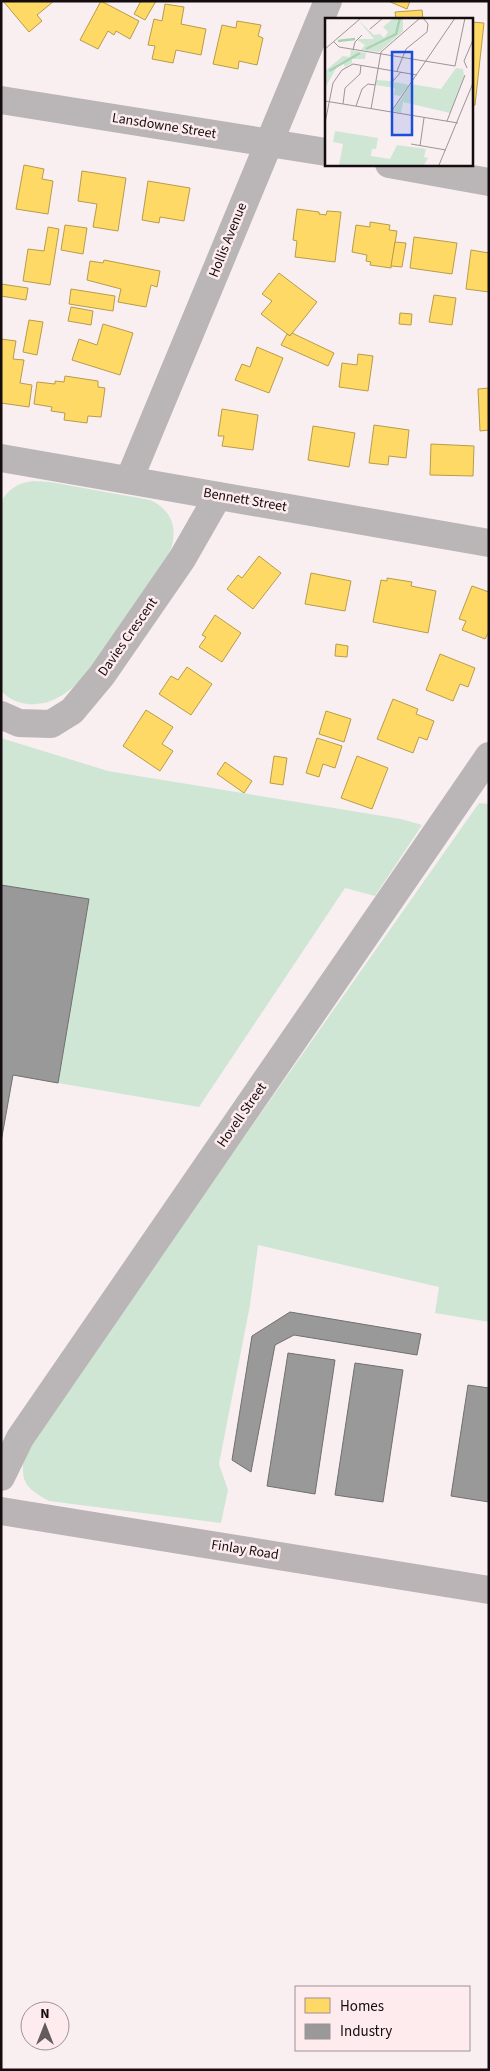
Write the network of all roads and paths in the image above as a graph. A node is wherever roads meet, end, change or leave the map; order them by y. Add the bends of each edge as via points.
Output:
1 (328, 1) edge
2 (1, 100) edge
3 (269, 142) junction
4 (325, 152) edge
5 (395, 165) edge
6 (489, 182) edge
7 (1, 458) edge
8 (129, 480) junction
9 (218, 496) junction
10 (489, 543) edge
11 (1, 715) edge
12 (489, 756) edge
13 (1, 1478) edge
14 (1, 1511) edge
15 (489, 1590) edge

1 - 3 street, Hollis Avenue
2 - 3 street, Lansdowne Street
3 - 4 street, Lansdowne Street
3 - 8 street, Hollis Avenue
5 - 6 street
7 - 8 street, Bennett Street
8 - 9 street, Bennett Street
9 - 10 street, Bennett Street
9 - 11 street, Davies Crescent via 182,559 102,675 72,711 51,724 19,723
12 - 13 street, Hovell Street via 20,1438
14 - 15 street, Finlay Road

